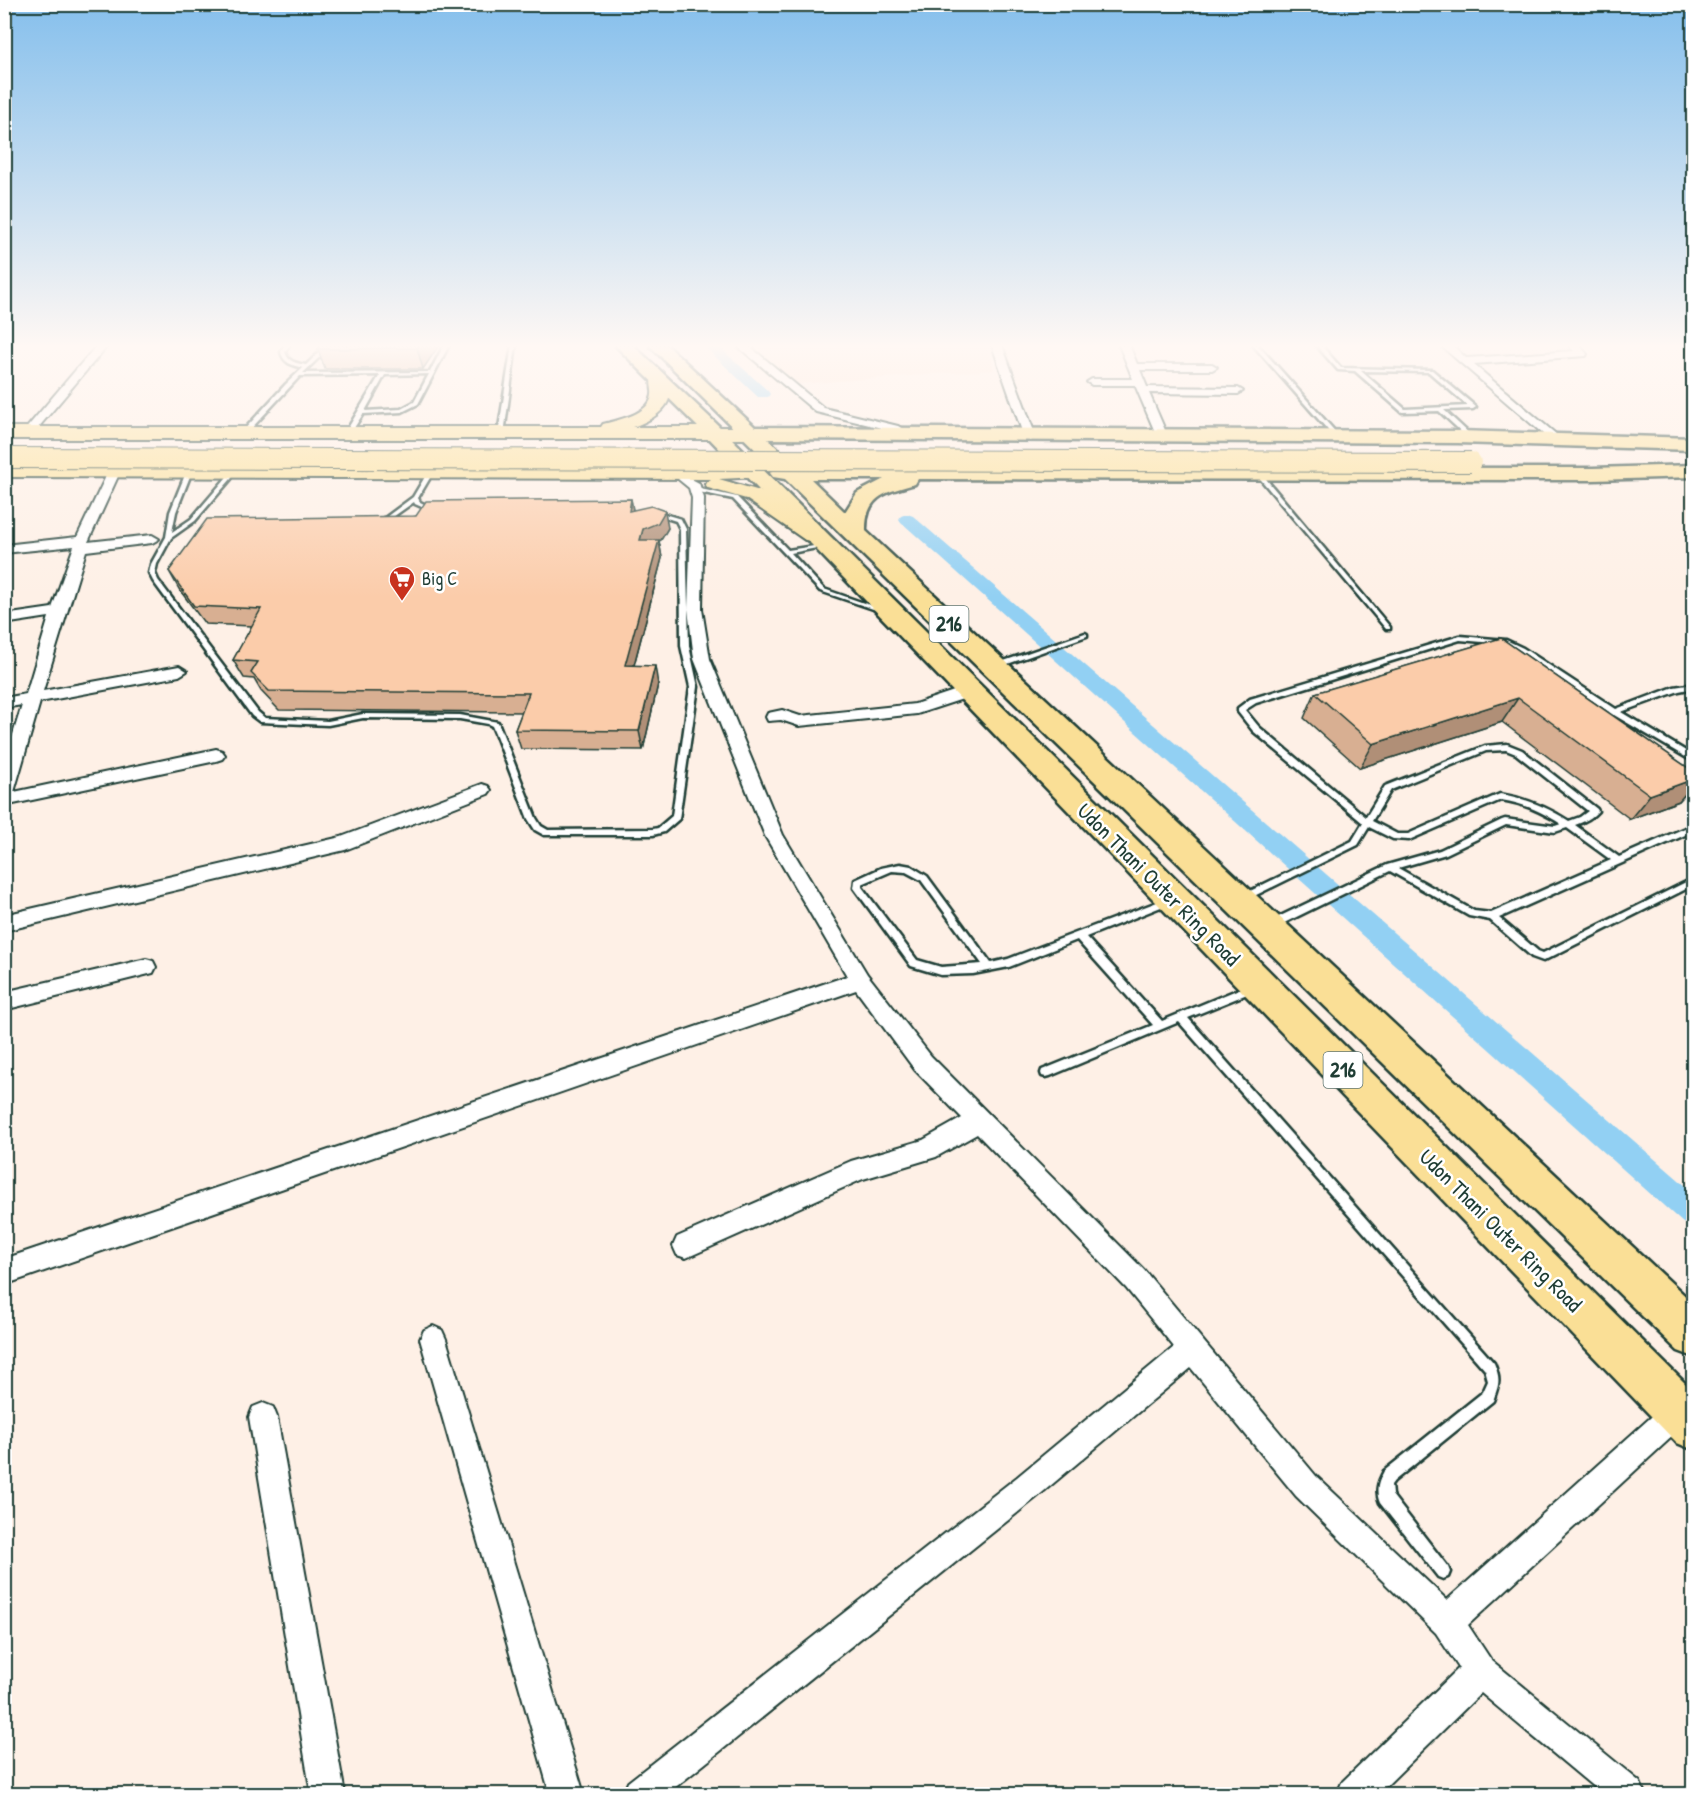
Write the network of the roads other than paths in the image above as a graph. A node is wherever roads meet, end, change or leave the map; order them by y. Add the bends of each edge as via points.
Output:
1 (31, 429) edge
2 (248, 429) edge
3 (351, 429) edge
4 (502, 429) edge
5 (607, 429) edge
6 (711, 429) edge
7 (745, 429) edge
8 (808, 429) edge
9 (896, 429) edge
10 (1027, 429) edge
11 (1159, 429) edge
12 (1330, 429) edge
13 (1454, 429) edge
14 (1544, 429) edge
15 (28, 433) junction
16 (244, 433) junction
17 (348, 433) junction
18 (715, 433) junction
19 (749, 433) junction
20 (501, 434) junction
21 (586, 434) junction
22 (878, 436) junction
23 (909, 436) junction
24 (1030, 437) junction
25 (1162, 437) junction
26 (1337, 437) junction
27 (1553, 437) junction
28 (1694, 444) edge
29 (5, 446) edge
30 (1468, 450) junction
31 (1694, 451) edge
32 (1694, 463) edge
33 (4, 471) edge
34 (114, 471) junction
35 (189, 471) junction
36 (234, 471) junction
37 (430, 471) junction
38 (568, 471) junction
39 (1694, 471) edge
40 (647, 472) junction
41 (754, 473) junction
42 (941, 473) junction
43 (791, 474) junction
44 (1259, 474) junction
45 (690, 484) junction
46 (415, 498) junction
47 (445, 511) edge
48 (647, 512) edge
49 (193, 520) junction
50 (204, 520) edge
51 (375, 522) edge
52 (855, 534) junction
53 (169, 537) junction
54 (152, 539) dead end
55 (823, 543) junction
56 (81, 544) junction
57 (4, 549) edge
58 (787, 552) junction
59 (58, 611) junction
60 (892, 614) junction
61 (4, 620) edge
62 (1389, 628) dead end
63 (1085, 636) dead end
64 (1460, 638) junction
65 (1480, 651) edge
66 (179, 671) dead end
67 (996, 671) junction
68 (1694, 686) edge
69 (33, 697) junction
70 (4, 703) edge
71 (1615, 712) junction
72 (1606, 716) edge
73 (774, 717) dead end
74 (216, 755) dead end
75 (1694, 760) edge
76 (1674, 780) edge
77 (482, 790) dead end
78 (1694, 793) edge
79 (4, 795) edge
80 (4, 800) edge
81 (1367, 822) junction
82 (1567, 825) junction
83 (1694, 827) edge
84 (1618, 861) junction
85 (1390, 867) junction
86 (1694, 880) edge
87 (1173, 898) junction
88 (1238, 900) junction
89 (1492, 916) junction
90 (4, 923) edge
91 (1266, 928) junction
92 (1078, 936) junction
93 (147, 967) dead end
94 (989, 967) junction
95 (860, 980) junction
96 (1259, 985) junction
97 (4, 1001) edge
98 (1181, 1017) junction
99 (1160, 1026) junction
100 (1046, 1073) dead end
101 (980, 1120) junction
102 (686, 1246) dead end
103 (4, 1272) edge
104 (1694, 1335) edge
105 (433, 1339) dead end
106 (1193, 1349) junction
107 (263, 1417) dead end
108 (1686, 1419) edge
109 (1443, 1572) dead end
110 (1447, 1622) junction
111 (1480, 1671) junction
112 (1361, 1792) edge
113 (328, 1794) edge
114 (567, 1794) edge
115 (640, 1794) edge
116 (1628, 1794) edge

1 - 15 street
2 - 16 lane
3 - 17 lane
4 - 20 lane
5 - 21 main road
6 - 18 highway, Udon Thani Outer Ring Road / 216
7 - 19 highway, Udon Thani Outer Ring Road / 216
8 - 22 highway
9 - 23 street
10 - 24 street
11 - 25 street
12 - 26 lane
13 - 30 lane
14 - 27 street
15 - 16 main road
15 - 29 main road
16 - 17 main road
17 - 20 main road
18 - 19 main road
18 - 21 main road
18 - 41 highway, Udon Thani Outer Ring Road / 216
19 - 22 highway
19 - 43 highway, Udon Thani Outer Ring Road / 216
20 - 21 main road
21 - 38 main road via 596,442 594,453 585,464
22 - 23 highway
23 - 24 highway
23 - 42 highway via 898,447 900,462 910,468
24 - 25 highway
25 - 26 highway
26 - 30 highway
27 - 28 highway
27 - 30 highway
29 - 30 highway, bridge
30 - 31 highway
30 - 32 highway
33 - 34 main road
34 - 35 main road
34 - 56 street
35 - 36 main road
35 - 53 lane via 168,527
36 - 37 main road
36 - 49 lane
37 - 38 main road
37 - 46 lane
38 - 40 main road
39 - 44 highway
40 - 41 main road
40 - 45 main road
41 - 43 highway
41 - 55 highway, Udon Thani Outer Ring Road / 216
42 - 43 highway
42 - 44 highway
42 - 52 highway via 892,483 864,498 856,511
43 - 52 highway, Udon Thani Outer Ring Road / 216
44 - 62 lane
45 - 55 main road via 719,484 753,495
45 - 58 lane via 735,498
45 - 95 street via 698,498 695,609 702,659 774,836
46 - 47 lane via 426,509
46 - 51 lane via 388,518
48 - 53 lane via 679,520 683,529 685,646 694,687 676,817 662,830 653,832 547,833 538,828 495,724 483,719 363,716 328,723 263,720 232,686 155,580 154,564
49 - 50 lane
49 - 53 lane
52 - 67 highway, Udon Thani Outer Ring Road / 216
54 - 56 street
55 - 58 lane
55 - 60 highway, Udon Thani Outer Ring Road / 216
56 - 57 street
56 - 59 street
58 - 60 lane via 822,590
59 - 61 street
59 - 69 street
60 - 67 highway, Udon Thani Outer Ring Road / 216
63 - 67 lane
64 - 65 lane
64 - 71 lane via 1506,642 1521,649
64 - 81 lane via 1252,700 1241,710 1256,729
66 - 69 street
67 - 73 street via 917,709 800,722 782,715
67 - 87 highway, Udon Thani Outer Ring Road / 216
67 - 88 highway, Udon Thani Outer Ring Road / 216
68 - 71 lane
69 - 70 street
69 - 79 street
71 - 72 lane
71 - 75 lane
74 - 80 street
76 - 78 lane
77 - 90 street via 345,843
81 - 82 lane via 1396,837 1409,837 1500,797 1532,804
81 - 82 lane via 1388,788 1485,749 1507,747 1519,752 1594,811
81 - 88 lane via 1355,843
82 - 84 lane
82 - 85 lane via 1555,829 1505,822 1443,852
83 - 84 lane
84 - 89 lane
85 - 89 lane via 1472,914
85 - 91 lane
86 - 89 lane via 1543,957
87 - 92 lane
87 - 96 highway, Udon Thani Outer Ring Road / 216
88 - 91 highway, Udon Thani Outer Ring Road / 216
91 - 104 highway, Udon Thani Outer Ring Road / 216
92 - 94 lane
92 - 99 lane
93 - 97 street
94 - 94 lane via 940,971 914,963 858,888 858,882 903,866 916,871
95 - 101 street via 923,1063
95 - 103 street
96 - 98 lane
96 - 108 highway, Udon Thani Outer Ring Road / 216
98 - 99 lane
98 - 109 lane via 1490,1367 1494,1381 1488,1396 1384,1484 1385,1498
99 - 100 lane
101 - 102 street via 928,1149 859,1169
101 - 106 street via 1135,1279
105 - 114 street
106 - 110 street via 1306,1486
106 - 115 street via 1028,1487
107 - 113 street
108 - 110 street
110 - 111 street
111 - 112 street
111 - 116 street

